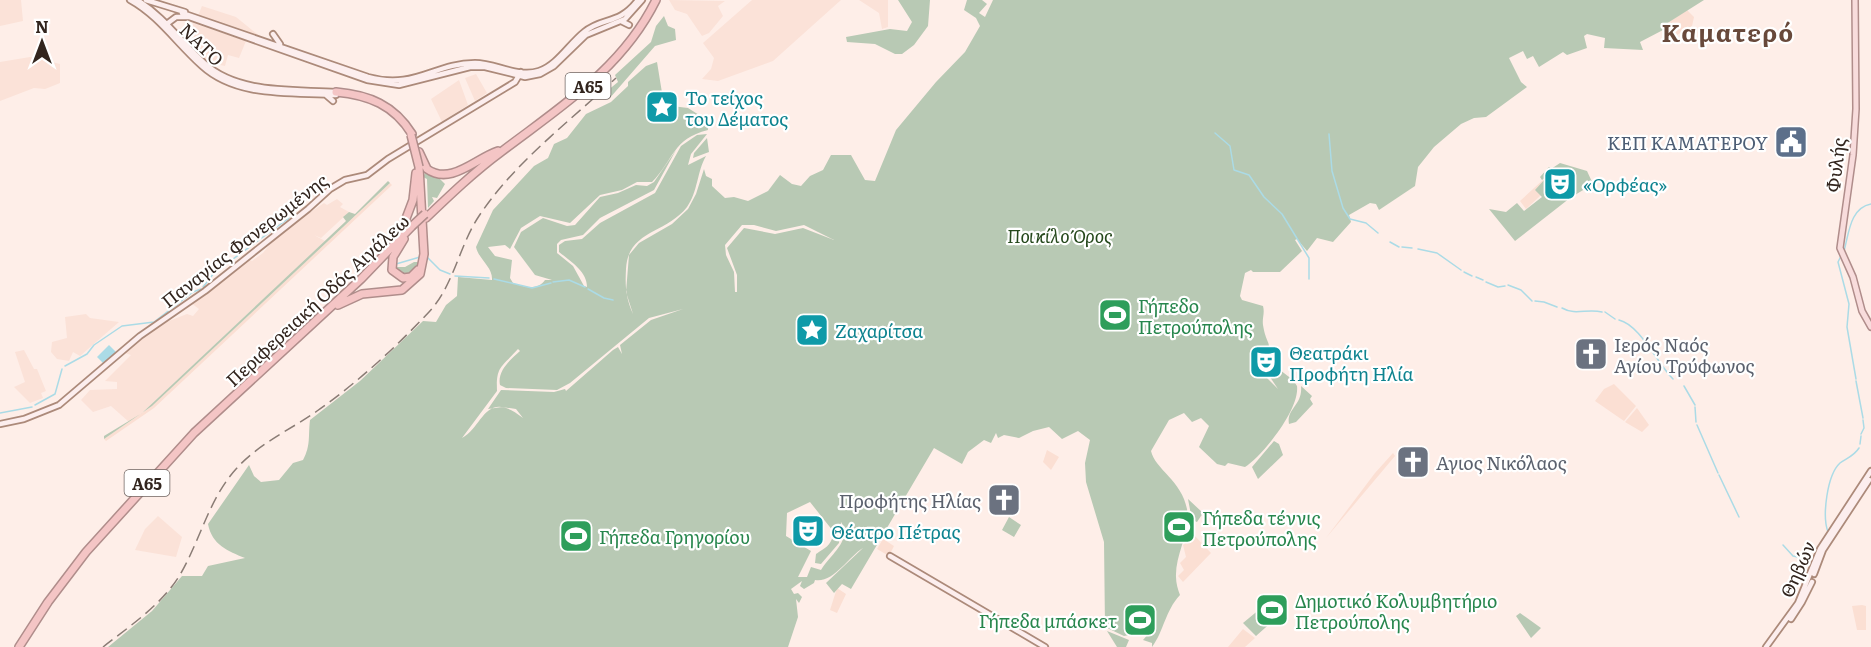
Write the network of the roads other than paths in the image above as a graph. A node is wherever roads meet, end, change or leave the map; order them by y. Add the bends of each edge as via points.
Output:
1 (130, 0) edge
2 (137, 0) edge
3 (146, 0) edge
4 (640, 0) edge
5 (654, 0) edge
6 (1855, 0) edge
7 (191, 14) junction
8 (621, 21) junction
9 (165, 24) junction
10 (629, 25) dead end
11 (261, 39) junction
12 (282, 46) junction
13 (524, 67) dead end
14 (508, 73) junction
15 (519, 74) junction
16 (530, 75) junction
17 (513, 83) junction
18 (335, 96) junction
19 (410, 135) junction
20 (498, 151) junction
21 (419, 167) junction
22 (425, 216) junction
23 (413, 228) junction
24 (404, 239) junction
25 (392, 247) junction
26 (338, 305) junction
27 (1871, 327) edge
28 (296, 340) junction
29 (0, 424) edge
30 (1871, 471) edge
31 (1871, 477) edge
32 (890, 556) dead end
33 (21, 647) edge
34 (1045, 647) edge
35 (1768, 647) edge

1 - 9 main road, ΝΑΤΟ
2 - 9 main road, ΝΑΤΟ
3 - 7 main road
4 - 8 main road
4 - 16 main road via 623,16 588,28 548,66
5 - 20 highway, Περιφερειακή Οδός Αιγάλεω / Α65 via 605,67
5 - 22 highway, Περιφερειακή Οδός Αιγάλεω / Α65 via 630,42 602,74 487,162
6 - 27 main road, Φυλής via 1853,155 1840,248
7 - 9 main road via 175,14
7 - 11 main road
8 - 10 main road
8 - 16 main road via 590,32 550,69
9 - 14 main road via 178,16 189,17 386,84 411,83 471,66
9 - 18 main road, ΝΑΤΟ via 203,62 229,80
9 - 18 main road, ΝΑΤΟ via 200,65 221,80 248,89
11 - 12 main road
11 - 12 main road via 272,35
12 - 15 main road via 386,81 411,80 470,63 485,63
13 - 16 main road
14 - 15 main road
14 - 17 main road
15 - 16 main road
15 - 17 main road
16 - 17 main road, Παναγίας Φανερωμένης
17 - 29 main road, Παναγίας Φανερωμένης via 367,175 345,180 330,189 205,291 140,336 59,405
18 - 19 highway via 374,103
18 - 19 highway via 359,94 376,100 393,111
19 - 21 highway, bridge
19 - 21 highway, bridge
20 - 21 highway via 446,175
20 - 22 highway, Περιφερειακή Οδός Αιγάλεω / Α65
21 - 24 highway via 421,264 414,275 403,278 394,273 392,264
21 - 25 highway via 408,217
21 - 26 highway via 424,254 420,274 402,290 362,294
22 - 23 highway, Περιφερειακή Οδός Αιγάλεω / Α65, bridge
23 - 24 highway, Περιφερειακή Οδός Αιγάλεω / Α65
23 - 25 highway, Περιφερειακή Οδός Αιγάλεω / Α65
24 - 26 highway, Περιφερειακή Οδός Αιγάλεω / Α65
25 - 28 highway, Περιφερειακή Οδός Αιγάλεω / Α65
26 - 28 highway, Περιφερειακή Οδός Αιγάλεω / Α65
28 - 33 highway, Περιφερειακή Οδός Αιγάλεω / Α65 via 218,408 115,517 69,573
30 - 35 main road, Θηβών via 1821,547 1798,603
31 - 35 main road, Θηβών via 1823,550 1800,606
32 - 34 main road

